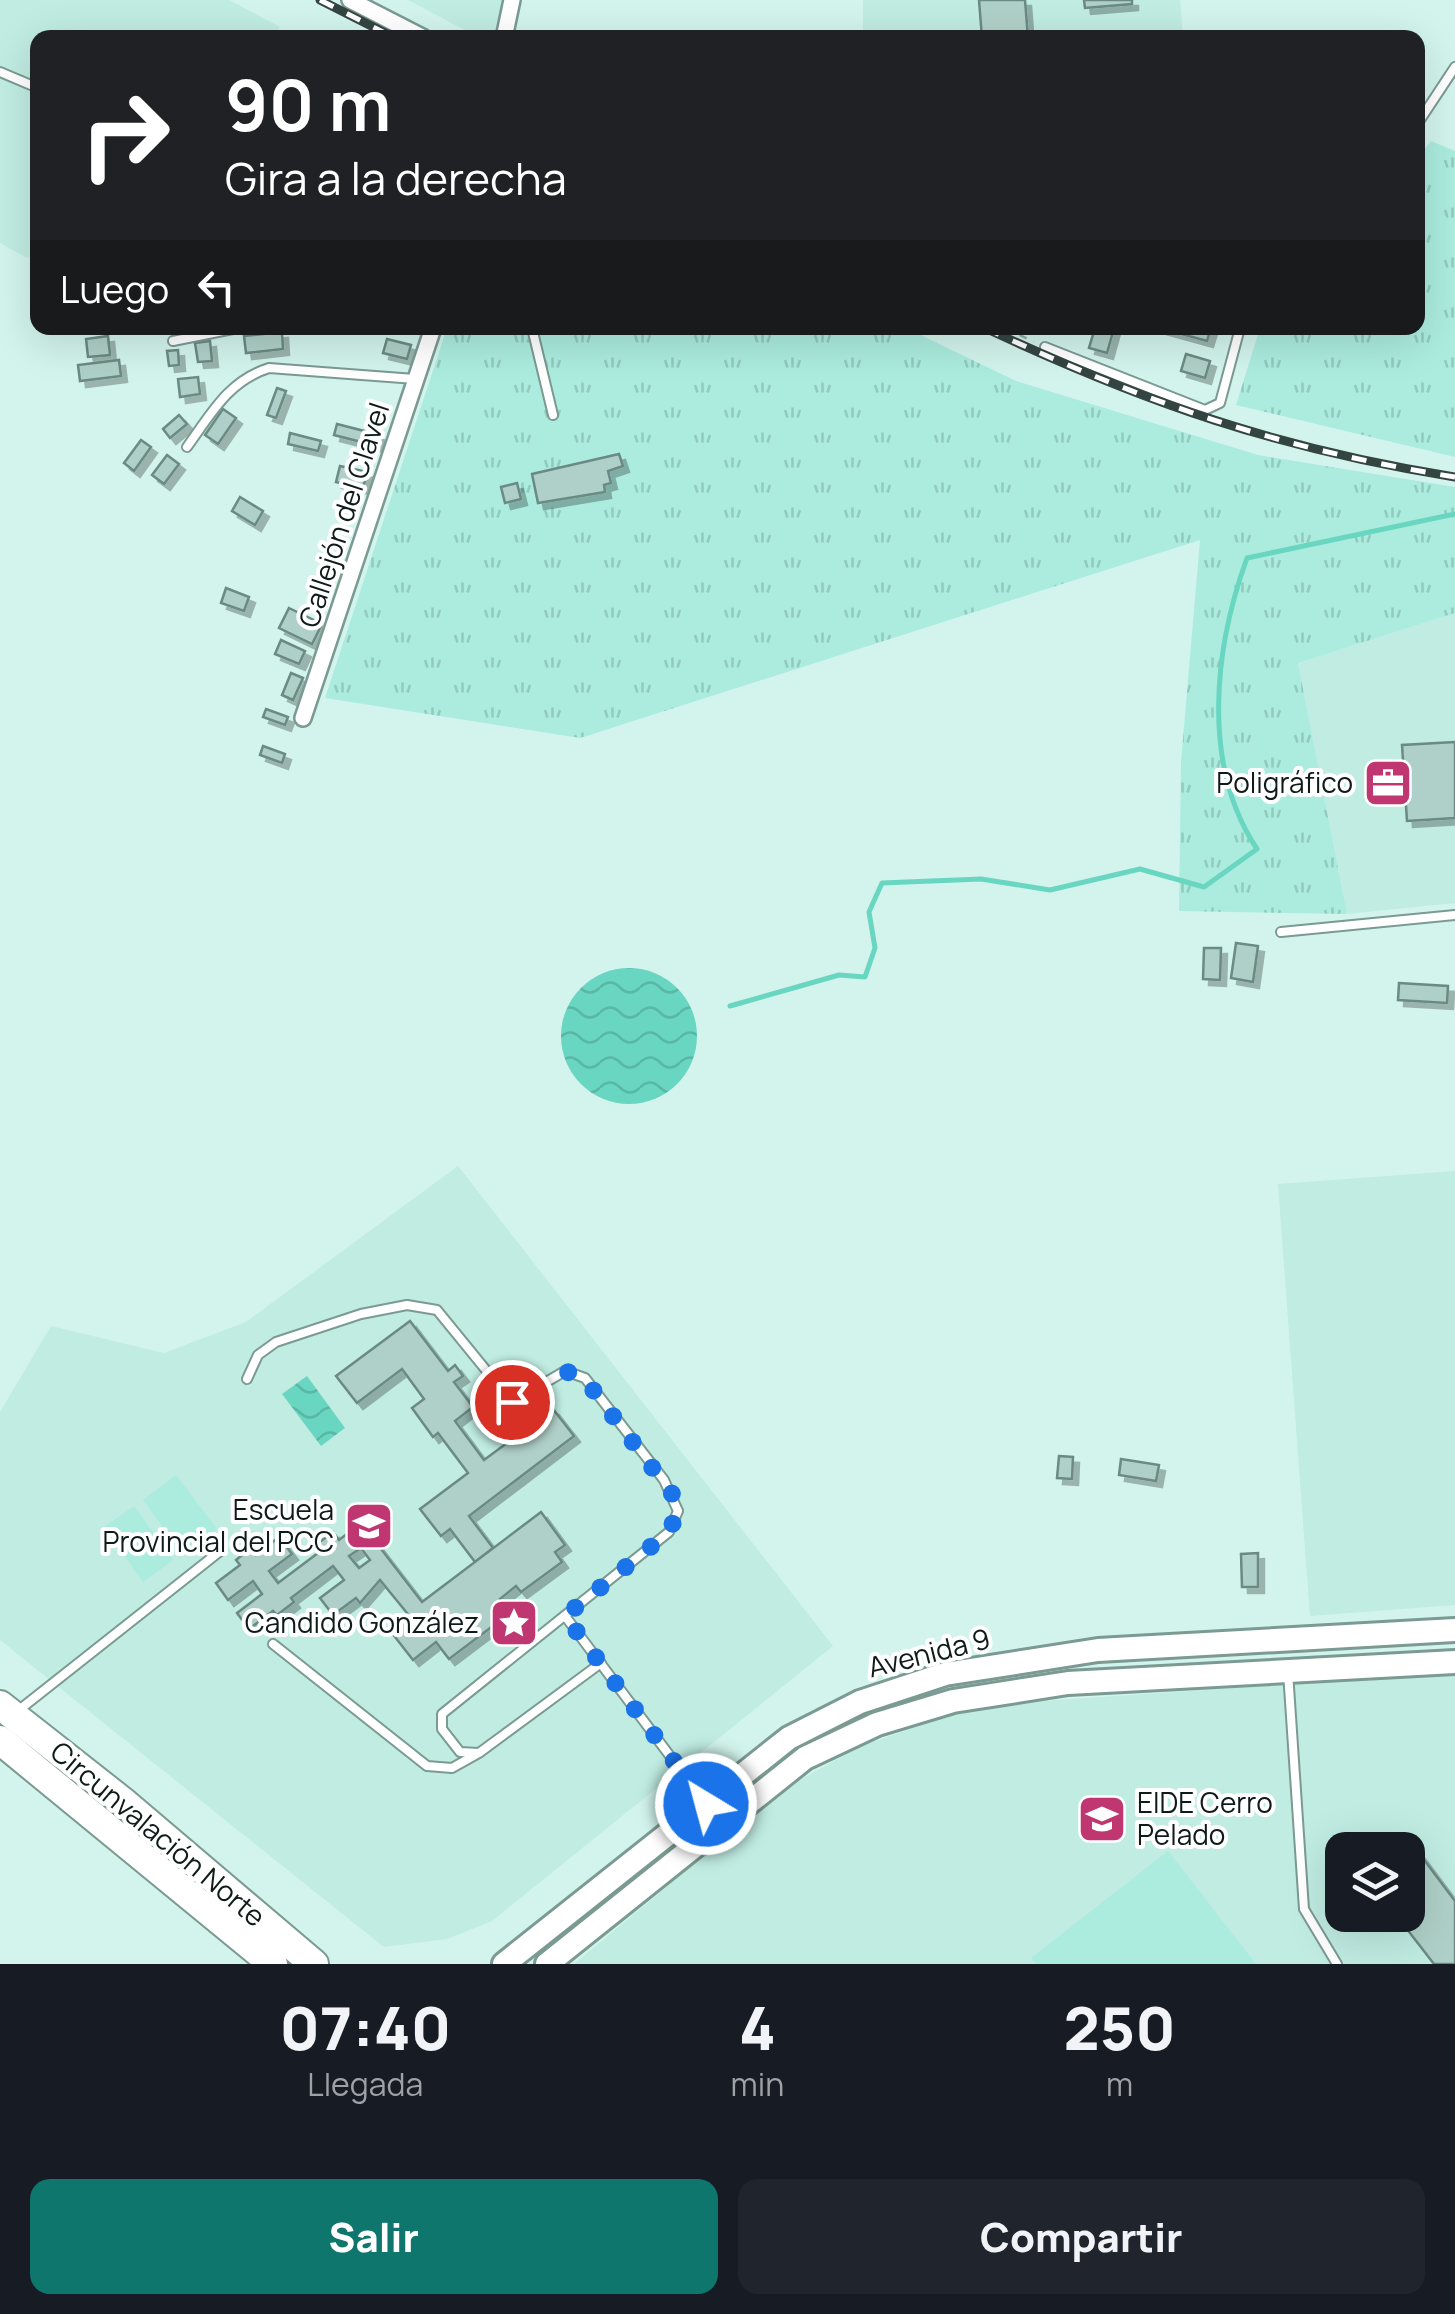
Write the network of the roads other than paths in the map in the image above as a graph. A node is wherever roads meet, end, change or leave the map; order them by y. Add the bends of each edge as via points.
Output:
1 (350, 0) edge
2 (512, 0) edge
3 (408, 30) edge
4 (506, 30) edge
5 (1455, 68) edge
6 (0, 72) edge
7 (30, 85) edge
8 (1425, 113) edge
9 (206, 335) edge
10 (431, 335) edge
11 (534, 335) edge
12 (1238, 335) edge
13 (173, 342) dead end
14 (1044, 347) road end
15 (415, 379) junction
16 (553, 414) dead end
17 (187, 447) dead end
18 (303, 718) dead end
19 (1455, 915) edge
20 (1280, 932) dead end
21 (246, 1379) dead end
22 (219, 1552) dead end
23 (565, 1616) junction
24 (1455, 1630) edge
25 (1286, 1640) junction
26 (272, 1644) dead end
27 (1455, 1662) edge
28 (601, 1664) junction
29 (1288, 1672) junction
30 (3, 1721) edge
31 (479, 1753) junction
32 (706, 1804) junction
33 (722, 1824) junction
34 (273, 1964) edge
35 (314, 1964) edge
36 (504, 1964) edge
37 (547, 1964) edge
38 (1337, 1964) edge

1 - 3 street
2 - 4 street
5 - 8 lane
6 - 7 lane
9 - 13 lane
10 - 15 street, Callejón del Clavel
11 - 16 lane
12 - 14 lane via 1220,402 1205,410
15 - 17 lane via 269,368 225,393
15 - 18 street, Callejón del Clavel
19 - 20 lane
21 - 23 lane via 258,1354 276,1342 407,1305 437,1310 512,1402 565,1371 584,1378 664,1480 678,1511 669,1532
22 - 30 lane
23 - 28 lane
23 - 31 lane via 442,1714 450,1742 460,1752
24 - 25 street, Avenida 9
25 - 29 street
25 - 32 street, Avenida 9 via 1098,1650 946,1674 860,1702 789,1738
26 - 31 lane via 427,1766 452,1768
27 - 29 street, Avenida 9
28 - 31 lane
28 - 32 lane
29 - 33 street, Avenida 9 via 1068,1684 953,1702 877,1724 805,1758
29 - 38 lane via 1304,1909
30 - 34 highway, Circunvalación Norte
30 - 35 highway, Circunvalación Norte via 122,1801
32 - 33 street
32 - 36 street, Avenida 9
33 - 37 street, Avenida 9

